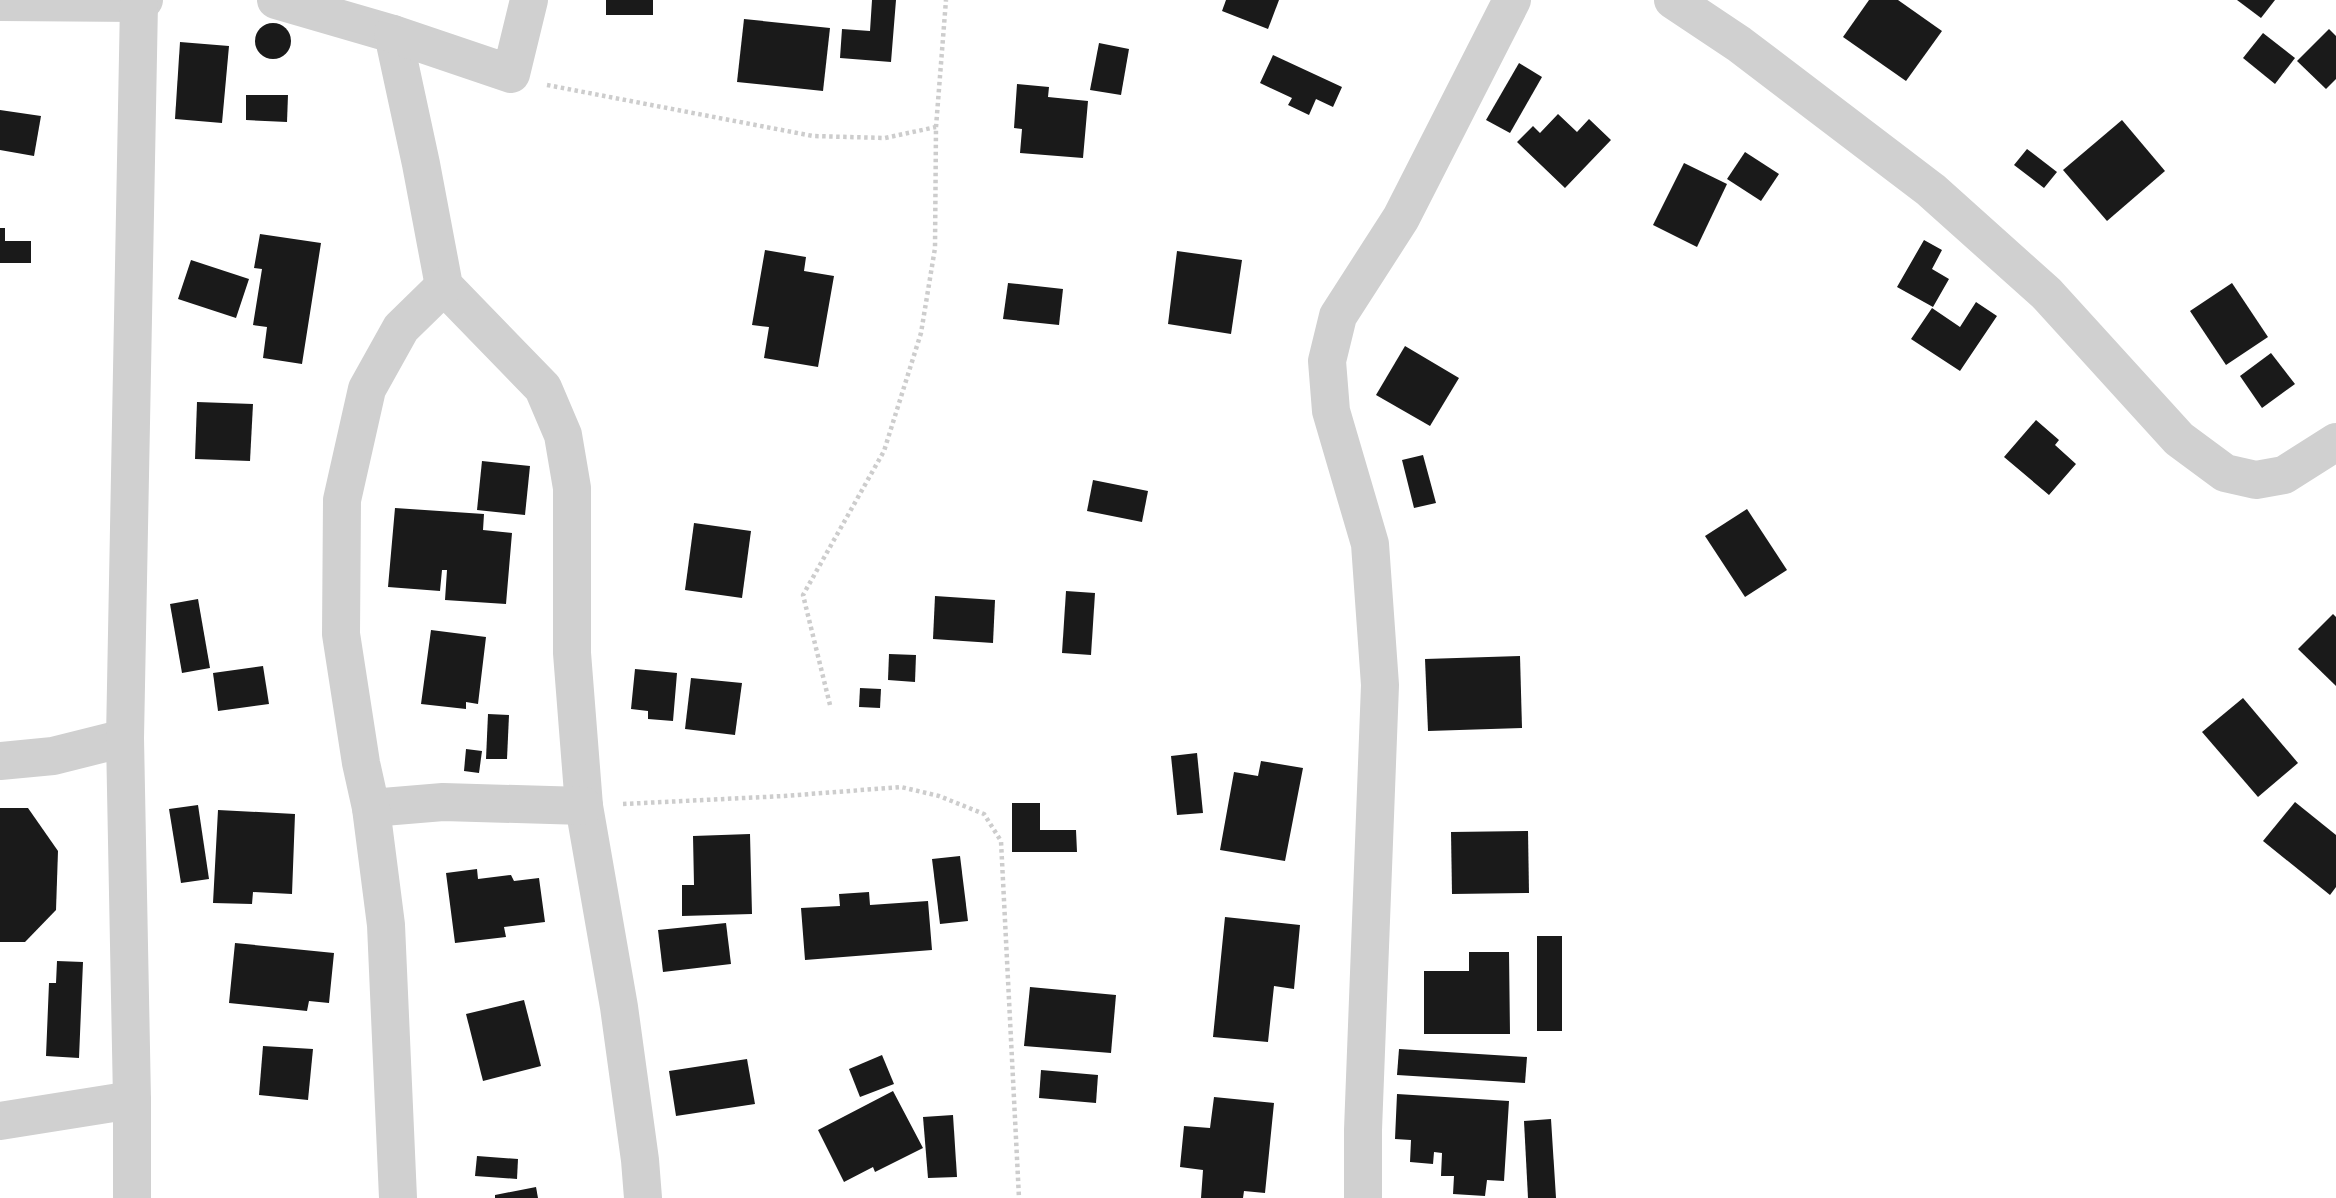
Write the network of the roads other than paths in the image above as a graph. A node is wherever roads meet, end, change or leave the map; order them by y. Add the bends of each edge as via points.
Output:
1 (276, 0) edge
2 (529, 0) edge
3 (1512, 0) edge
4 (1673, 0) edge
5 (0, 2) edge
6 (142, 2) edge
7 (393, 34) junction
8 (444, 286) junction
9 (2336, 442) edge
10 (125, 738) junction
11 (0, 761) edge
12 (584, 806) junction
13 (371, 808) junction
14 (132, 1100) junction
15 (0, 1121) edge
16 (132, 1198) edge
17 (398, 1198) edge
18 (643, 1198) edge
19 (1363, 1198) edge

1 - 7 street
2 - 7 street via 511,74
3 - 19 street via 1401,218 1338,316 1327,361 1331,411 1370,544 1380,685
4 - 9 street via 1739,44 1931,190 2047,294 2179,439 2225,473 2256,481 2284,475
5 - 6 street
6 - 10 street
7 - 8 street
8 - 12 street via 543,388 563,435 572,488 572,653
8 - 13 street via 401,328 367,388 342,500 341,634
10 - 11 street via 53,757
10 - 14 street
12 - 13 street via 443,802
12 - 18 street via 619,1007
13 - 17 street via 386,925
14 - 15 street
14 - 16 street

